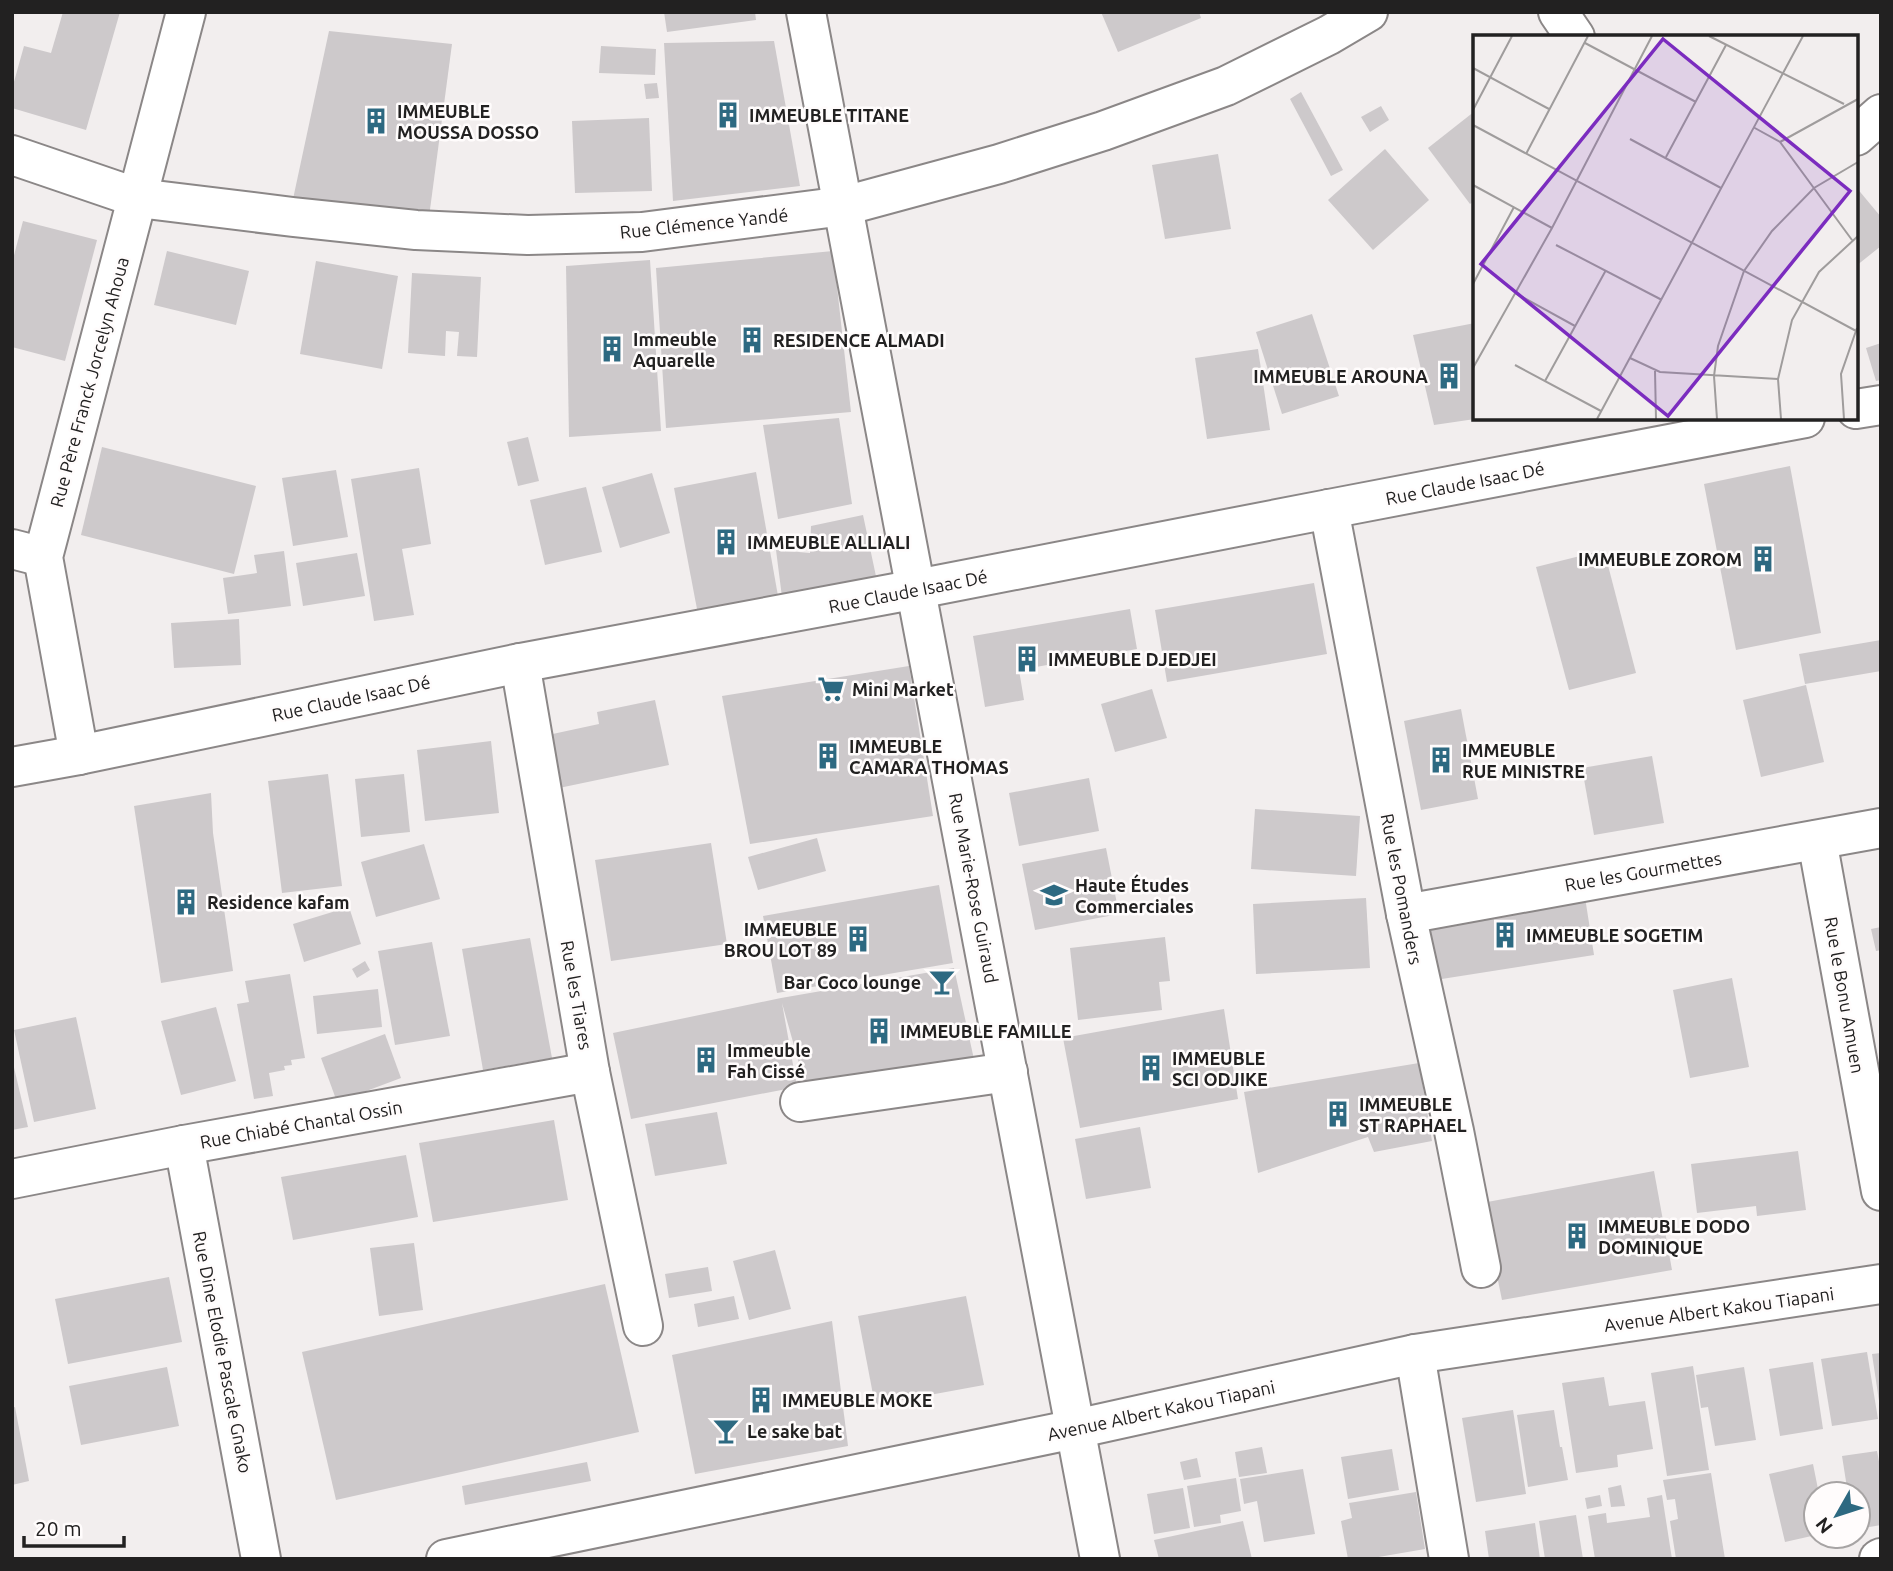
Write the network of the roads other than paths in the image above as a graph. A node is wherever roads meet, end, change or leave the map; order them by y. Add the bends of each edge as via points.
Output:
1 (186, 12) edge
2 (806, 12) edge
3 (1368, 12) edge
4 (1558, 12) edge
5 (1574, 35) edge
6 (1881, 114) edge
7 (1858, 134) edge
8 (12, 155) edge
9 (138, 198) junction
10 (844, 206) junction
11 (1881, 405) edge
12 (1858, 409) edge
13 (1784, 420) edge
14 (1752, 423) edge
15 (1329, 509) junction
16 (28, 553) edge
17 (917, 589) junction
18 (520, 663) junction
19 (79, 755) junction
20 (12, 767) edge
21 (1881, 828) edge
22 (1817, 840) junction
23 (1406, 914) junction
24 (590, 1072) junction
25 (1008, 1072) junction
26 (800, 1102) dead end
27 (184, 1145) junction
28 (12, 1179) edge
29 (1881, 1191) edge
30 (1481, 1268) dead end
31 (1881, 1284) edge
32 (642, 1326) dead end
33 (1415, 1354) junction
34 (1075, 1429) junction
35 (261, 1559) edge
36 (446, 1559) edge
37 (1100, 1559) edge
38 (1449, 1559) edge

1 - 9 street, Rue Père Franck Jorcelyn Ahoua
2 - 10 street, Rue Marie-Rose Guiraud
3 - 10 street, Rue Clémence Yandé via 1226,86 1064,144
4 - 5 street
6 - 7 street
8 - 9 street, Rue Clémence Yandé
9 - 10 street, Rue Clémence Yandé via 416,230 528,235 642,232
9 - 16 street, Rue Père Franck Jorcelyn Ahoua
10 - 17 street, Rue Marie-Rose Guiraud
11 - 12 street
13 - 14 street, Rue Claude Isaac Dé
14 - 15 street, Rue Claude Isaac Dé
15 - 17 street, Rue Claude Isaac Dé
15 - 23 street, Rue les Pomanders
16 - 19 street, Rue Père Franck Jorcelyn Ahoua
17 - 18 street, Rue Claude Isaac Dé
17 - 25 street, Rue Marie-Rose Guiraud
18 - 19 street, Rue Claude Isaac Dé
18 - 24 street, Rue les Tiares
19 - 20 street, Rue Claude Isaac Dé
21 - 22 street, Rue les Gourmettes
22 - 23 street, Rue les Gourmettes
22 - 29 street, Rue le Bonu Amuen
23 - 30 street, Rue les Pomanders
24 - 27 street, Rue Chiabé Chantal Ossin
24 - 32 street, Rue les Tiares
25 - 26 street
25 - 34 street, Rue Marie-Rose Guiraud
27 - 28 street, Rue Chiabé Chantal Ossin
27 - 35 street, Rue Dine Elodie Pascale Gnako
31 - 33 street, Avenue Albert Kakou Tiapani
33 - 34 street, Avenue Albert Kakou Tiapani
33 - 38 street
34 - 36 street, Avenue Albert Kakou Tiapani
34 - 37 street, Rue Marie-Rose Guiraud

